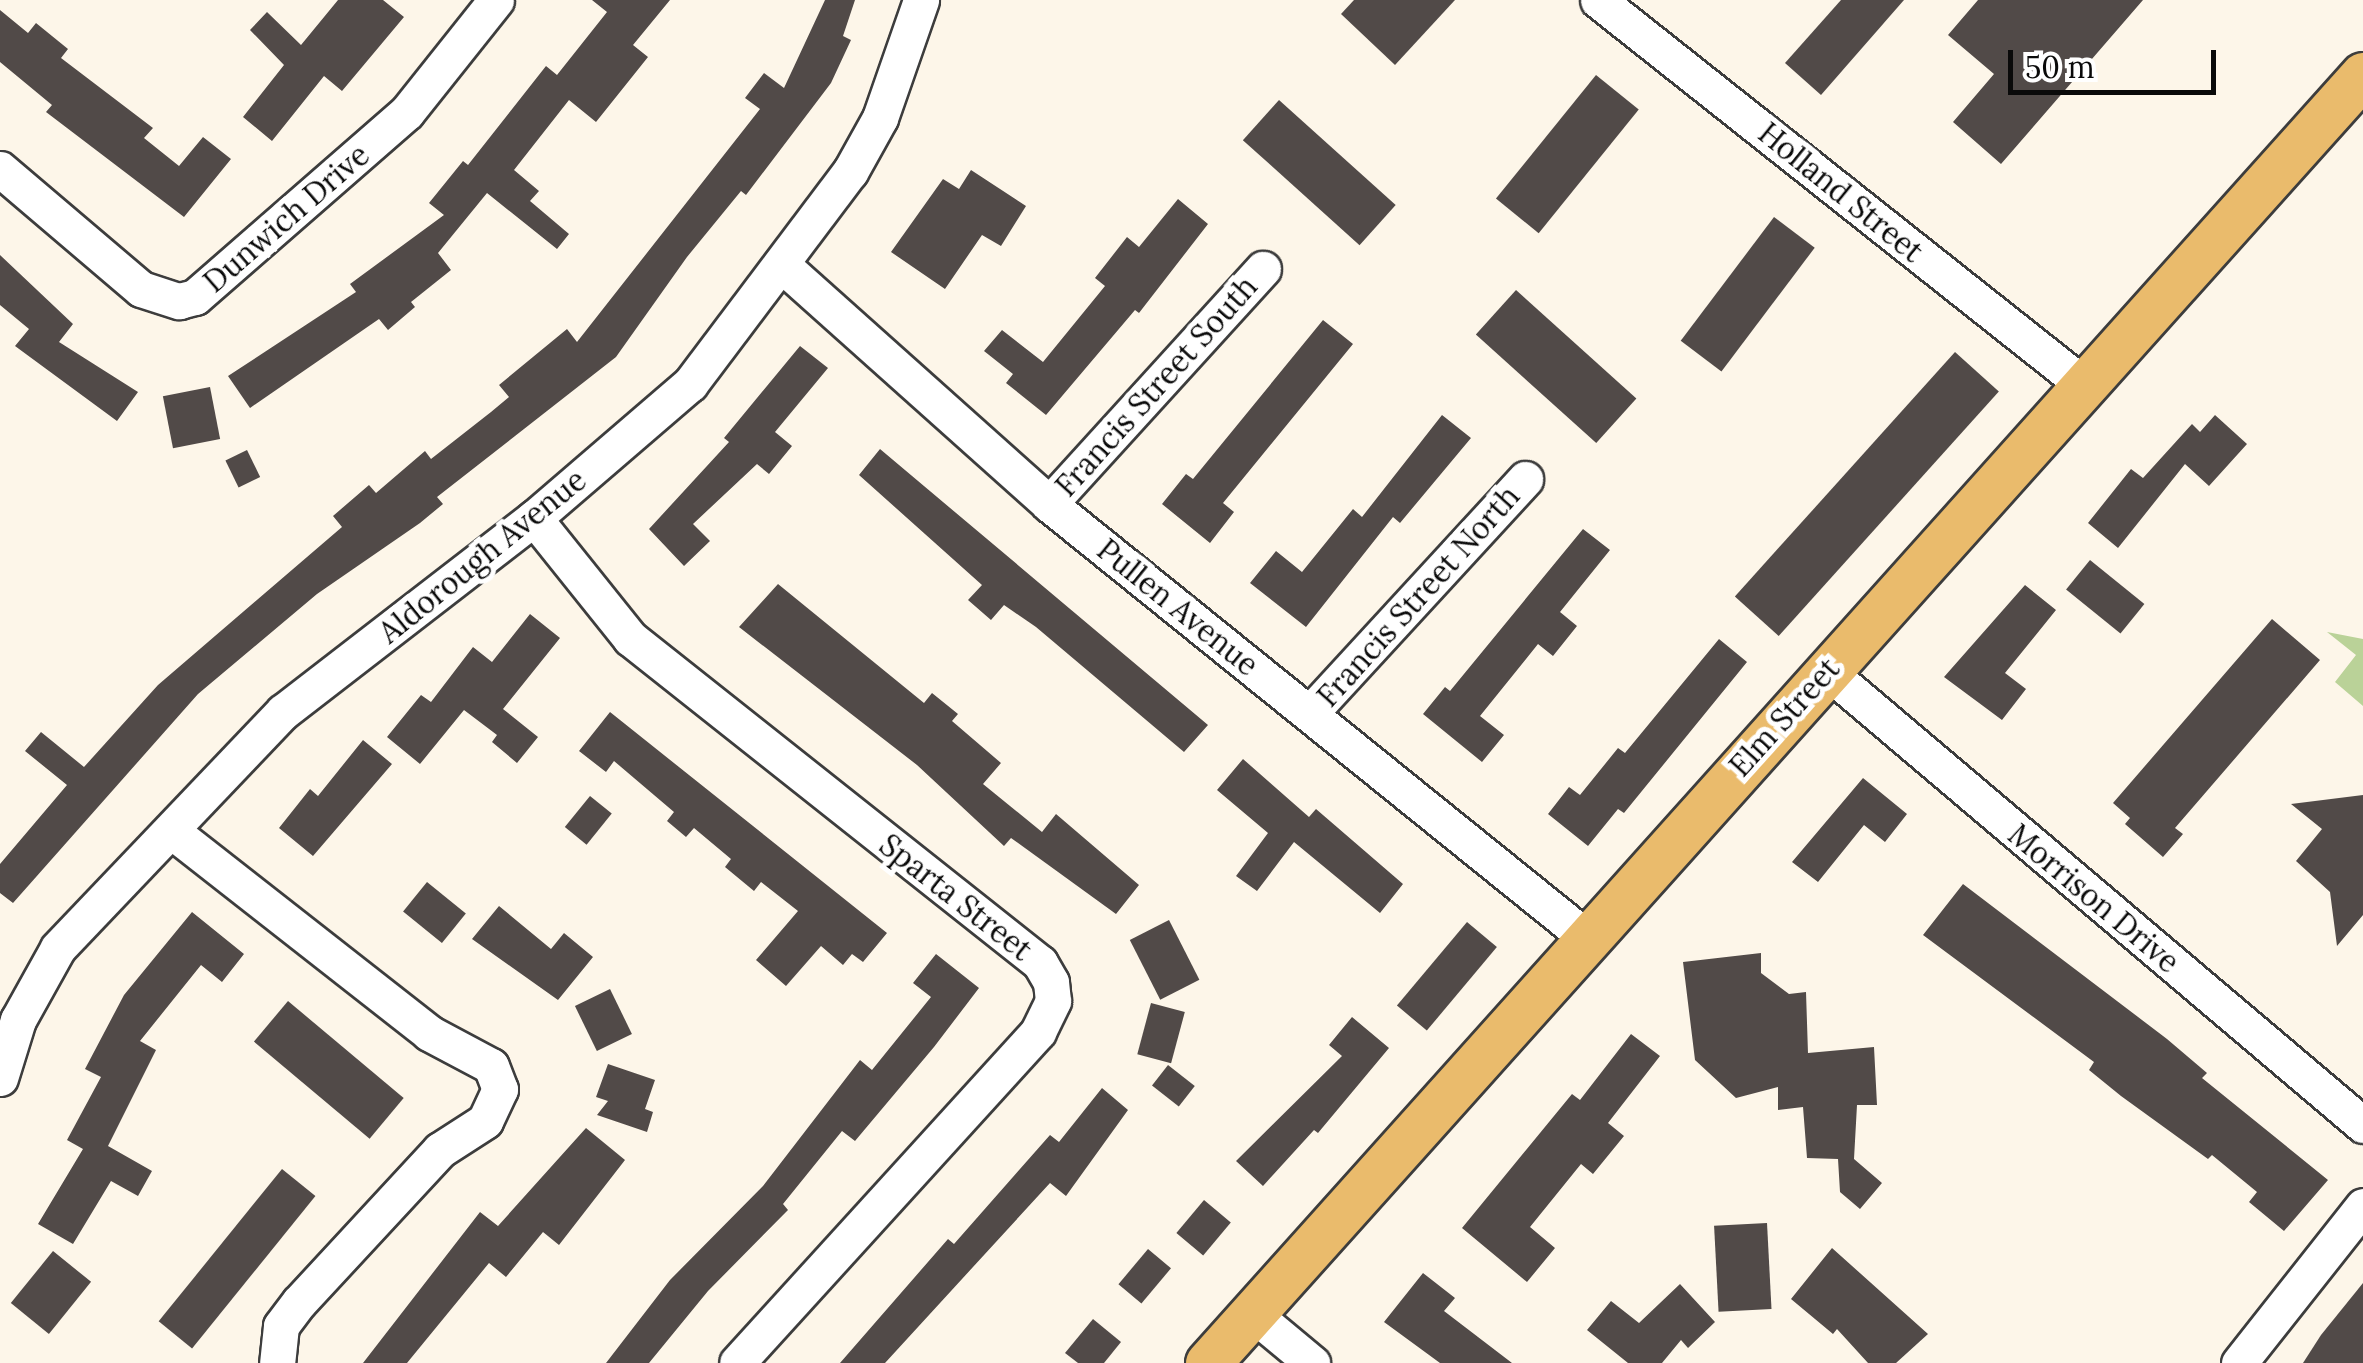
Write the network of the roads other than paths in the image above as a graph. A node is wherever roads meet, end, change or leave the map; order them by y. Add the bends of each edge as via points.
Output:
1 (496, 0) edge
2 (921, 0) edge
3 (1598, 0) edge
4 (2363, 75) edge
5 (0, 170) edge
6 (782, 264) junction
7 (1263, 269) dead end
8 (2084, 385) junction
9 (1525, 478) dead end
10 (1049, 504) junction
11 (534, 518) junction
12 (1826, 670) junction
13 (1310, 713) junction
14 (173, 832) junction
15 (1587, 938) junction
16 (0, 1078) edge
17 (2363, 1125) edge
18 (2363, 1206) edge
19 (1252, 1314) junction
20 (277, 1363) edge
21 (736, 1363) edge
22 (1208, 1363) edge
23 (1312, 1363) edge
24 (2238, 1363) edge

1 - 5 street, Dunwich Drive via 407,112 195,297 180,301 141,289
2 - 6 street, Aldorough Avenue via 880,118 850,172
3 - 8 street, Holland Street
4 - 8 main road, Elm Street
6 - 10 street, Pullen Avenue
6 - 11 street, Aldorough Avenue via 690,384
7 - 10 street, Francis Street South
8 - 12 main road, Elm Street
9 - 13 street, Francis Street North
10 - 13 street, Pullen Avenue
11 - 14 street, Aldorough Avenue via 283,712
11 - 21 street, Sparta Street via 630,638 1040,963 1051,982 1053,1000 1038,1032
12 - 15 main road, Elm Street
12 - 17 street, Morrison Drive
13 - 15 street, Pullen Avenue
14 - 16 street, Aldorough Avenue via 58,948 18,1020
14 - 20 street via 430,1033 492,1066 500,1089 485,1121 440,1150 299,1302 281,1326
15 - 19 main road, Elm Street
18 - 24 street
19 - 22 main road, Elm Street
19 - 23 street

